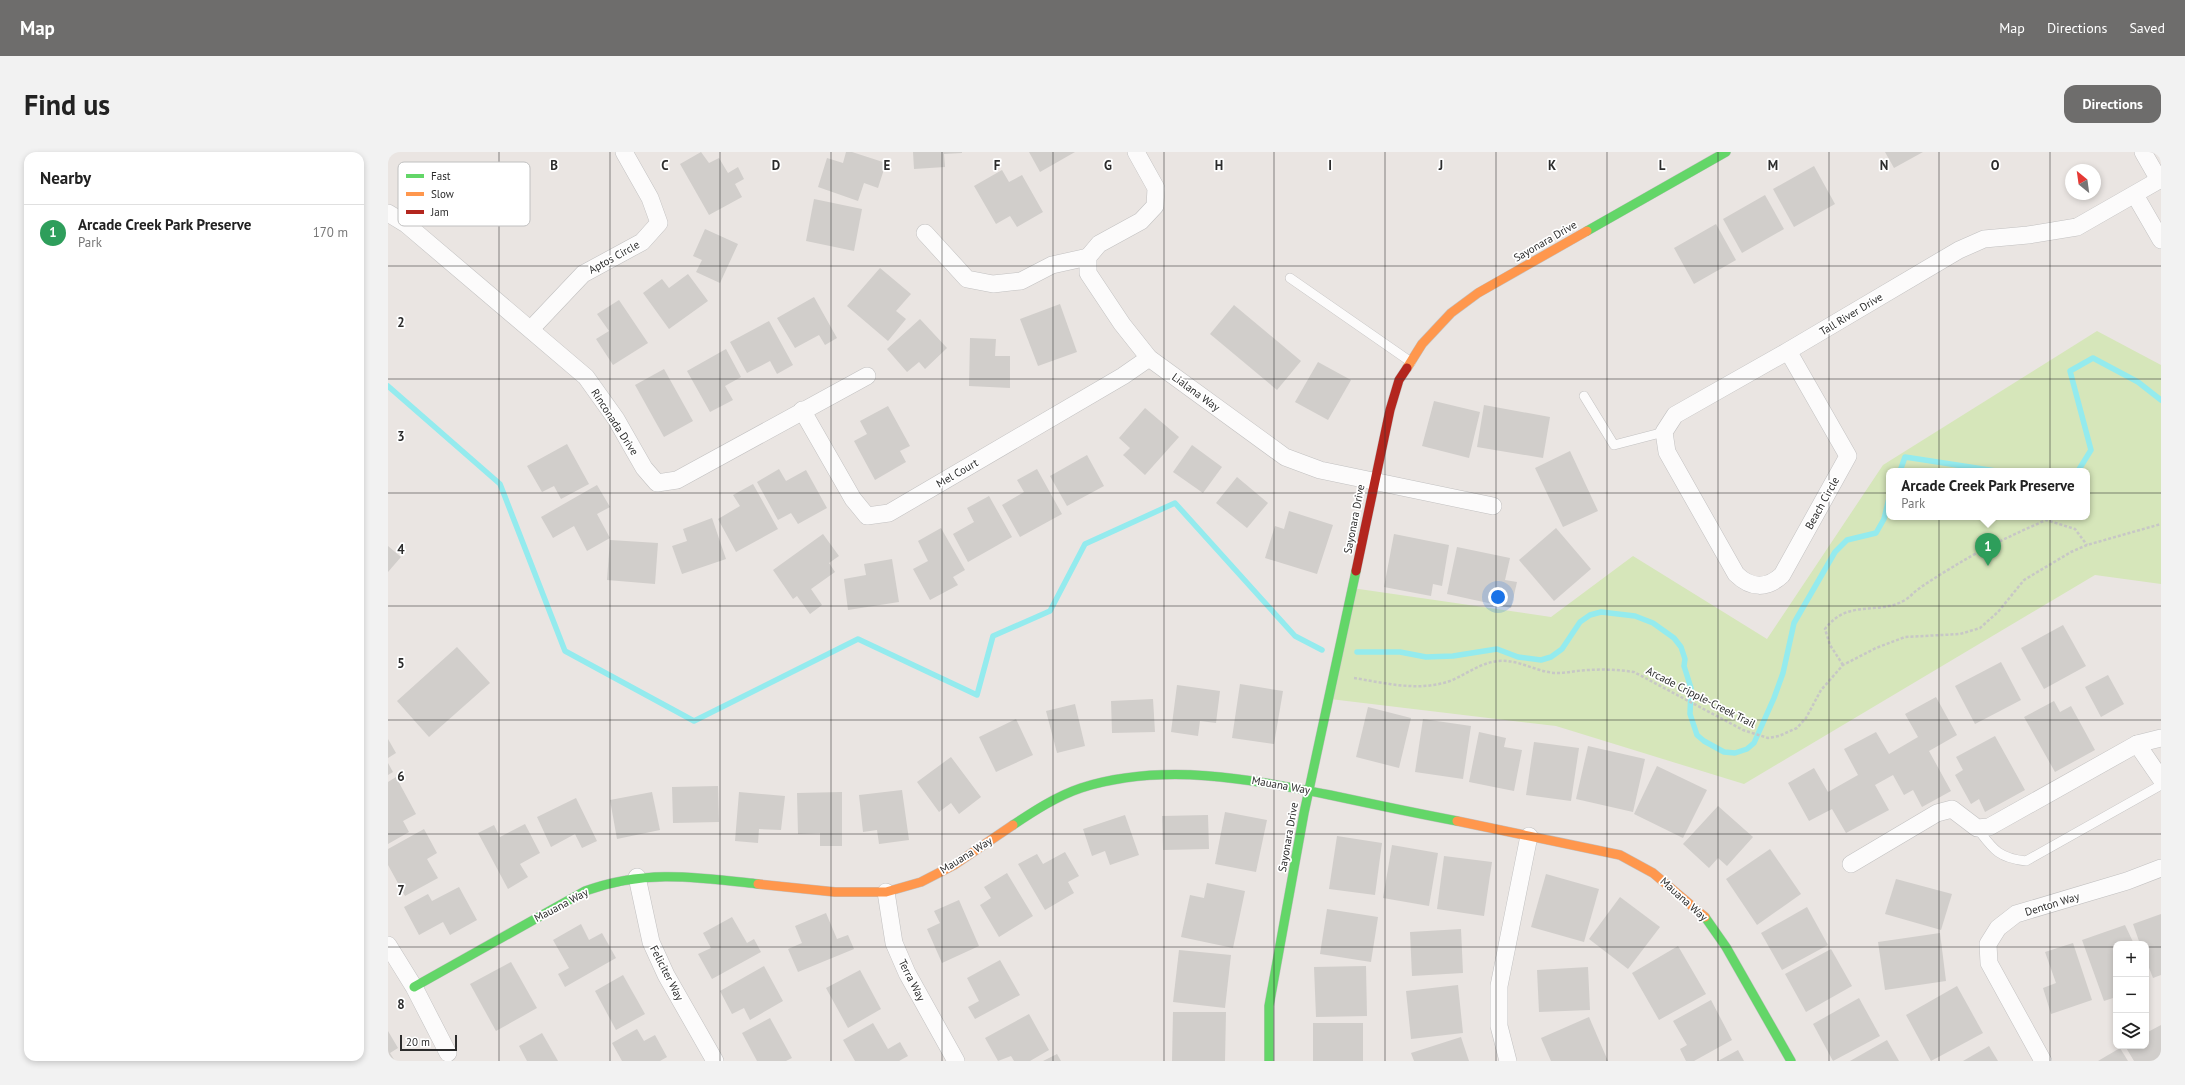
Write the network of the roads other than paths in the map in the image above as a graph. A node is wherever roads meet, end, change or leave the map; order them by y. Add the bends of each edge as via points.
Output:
1 (624, 152) edge
2 (1136, 152) edge
3 (1726, 152) edge
4 (2143, 152) edge
5 (2160, 180) edge
6 (2135, 195) junction
7 (388, 214) edge
8 (398, 220) edge
9 (408, 226) edge
10 (925, 233) dead end
11 (2161, 240) edge
12 (1088, 257) junction
13 (1290, 278) dead end
14 (531, 330) junction
15 (1788, 351) junction
16 (1149, 358) junction
17 (1411, 362) junction
18 (866, 376) dead end
19 (1584, 396) dead end
20 (802, 410) junction
21 (1664, 432) junction
22 (1373, 483) junction
23 (1493, 506) dead end
24 (2161, 738) edge
25 (2137, 744) junction
26 (2161, 779) edge
27 (2161, 785) edge
28 (1308, 790) junction
29 (1977, 828) junction
30 (1529, 836) junction
31 (1851, 864) dead end
32 (2161, 868) edge
33 (637, 877) junction
34 (886, 892) junction
35 (388, 945) edge
36 (414, 987) junction
37 (448, 1053) dead end
38 (715, 1061) edge
39 (956, 1061) edge
40 (1269, 1061) edge
41 (1508, 1061) edge
42 (1791, 1061) edge
43 (2043, 1061) edge

1 - 14 street, Aptos Circle via 650,198 659,223 642,242 584,274
2 - 12 street via 1156,188 1155,206 1141,221 1099,244
3 - 17 street, Sayonara Drive via 1478,294 1451,313 1422,344
4 - 5 street
5 - 6 street, Tall River Drive
6 - 11 street
6 - 15 street, Tall River Drive via 2077,227 1984,239 1959,250
7 - 8 street, Rinconada Drive
9 - 14 street, Rinconada Drive
10 - 12 street via 967,279 993,284 1021,281 1052,265
12 - 16 street, Lialana Way via 1088,273 1122,324
13 - 17 lane
14 - 20 street, Rinconada Drive via 586,377 656,483 677,480
15 - 21 street, Tall River Drive via 1675,415
15 - 21 street, Beach Circle via 1848,456 1782,575 1774,582 1755,586 1743,582 1736,574 1668,452
16 - 20 street, Mel Court via 1123,376 889,513 867,516 853,499
16 - 22 street, Lialana Way via 1285,457 1320,470
17 - 22 street, Sayonara Drive via 1399,380
18 - 20 street, Rinconada Drive
19 - 21 lane via 1614,445
22 - 23 street, Lialana Way
22 - 28 street, Sayonara Drive via 1335,675
24 - 25 street
25 - 26 street
25 - 29 street via 1988,827
27 - 29 lane via 2026,861 2010,859 1996,852
28 - 30 street, Mauana Way
28 - 34 street, Mauana Way via 1234,777 1170,774 1120,779 1081,788 1040,807 954,865 921,882
28 - 40 street, Sayonara Drive via 1269,1006
29 - 31 street via 1952,809 1936,813
30 - 41 street via 1499,986 1499,1026
30 - 42 street, Mauana Way via 1620,855 1653,873 1684,897 1705,916 1726,947
32 - 43 street, Denton Way via 2016,914 1994,934 1988,944 1989,963
33 - 34 street, Mauana Way via 695,877 835,892
33 - 36 street, Mauana Way via 610,882 585,891
33 - 38 street, Feliciter Way via 651,942 666,975
34 - 39 street, Terra Way via 894,943 906,973
35 - 36 street
36 - 37 street

